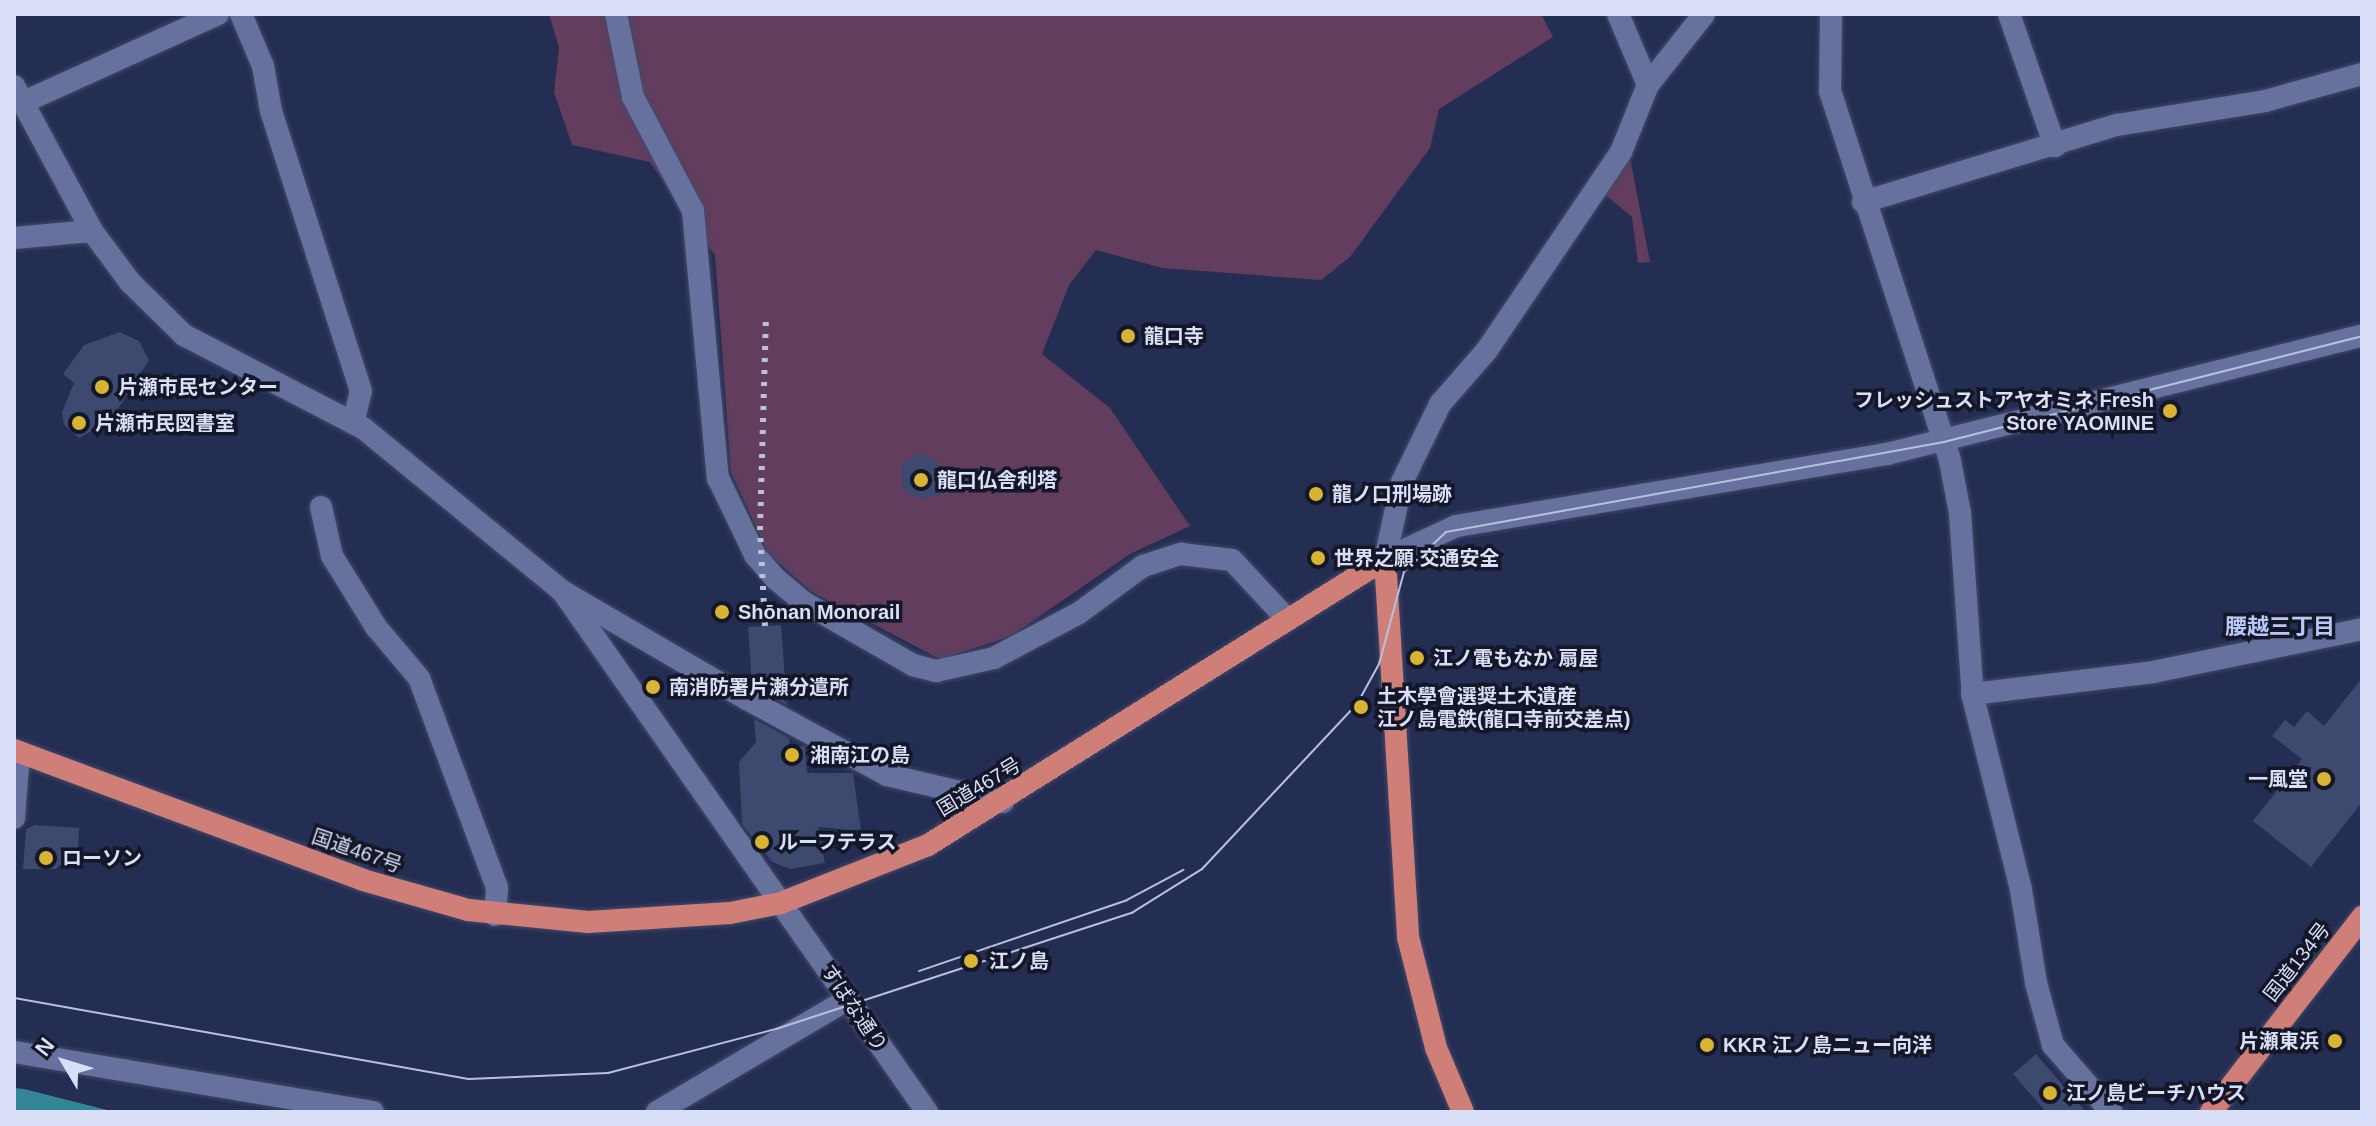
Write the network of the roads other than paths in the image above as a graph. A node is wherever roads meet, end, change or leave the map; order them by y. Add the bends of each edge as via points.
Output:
1 (218, 14) edge
2 (241, 14) edge
3 (616, 14) edge
4 (1618, 14) edge
5 (1704, 14) edge
6 (1831, 14) edge
7 (2009, 14) edge
8 (2362, 74) edge
9 (1648, 85) junction
10 (19, 94) edge
11 (2055, 146) junction
12 (1863, 202) junction
13 (92, 231) junction
14 (14, 238) edge
15 (2361, 339) edge
16 (353, 423) junction
17 (1944, 442) junction
18 (321, 507) dead end
19 (1385, 559) junction
20 (562, 591) junction
21 (1288, 620) junction
22 (2362, 629) edge
23 (1972, 694) junction
24 (16, 751) edge
25 (1003, 802) junction
26 (14, 818) edge
27 (781, 903) junction
28 (495, 915) junction
29 (2362, 917) edge
30 (848, 999) junction
31 (14, 1052) edge
32 (373, 1112) edge
33 (657, 1112) edge
34 (927, 1112) edge
35 (1463, 1112) edge
36 (2111, 1112) edge
37 (2211, 1112) edge

1 - 10 street
2 - 16 street via 263,66 271,111 361,391
3 - 21 street via 633,97 693,211 718,478 755,555 776,579 805,603 913,665 936,671 994,658 1079,613 1143,566 1181,554 1232,560 1266,589
4 - 9 street
5 - 9 street
6 - 12 street via 1830,91
7 - 11 street
8 - 11 street via 2265,101 2117,125
9 - 19 street via 1621,152 1487,350 1440,404 1402,482
10 - 13 street
11 - 12 street
12 - 17 street
13 - 14 street
13 - 16 street via 130,282 184,335
15 - 17 street
16 - 20 street
17 - 19 street via 1456,526
17 - 23 street via 1960,513
18 - 28 street via 332,556 376,627 419,678 497,888
19 - 21 highway, 国道467号
19 - 35 highway via 1408,937 1431,1033
20 - 25 street via 887,775
20 - 27 street, すばな通り
21 - 25 highway, 国道467号
22 - 23 street via 2153,672
23 - 36 street via 2050,1037
24 - 26 street
24 - 28 highway, 国道467号 via 363,880
25 - 27 highway, 国道467号 via 883,866
27 - 28 highway, 国道467号 via 656,922
27 - 30 street, すばな通り
29 - 37 highway, 国道134号
30 - 33 street
30 - 34 street, すばな通り
31 - 32 street

